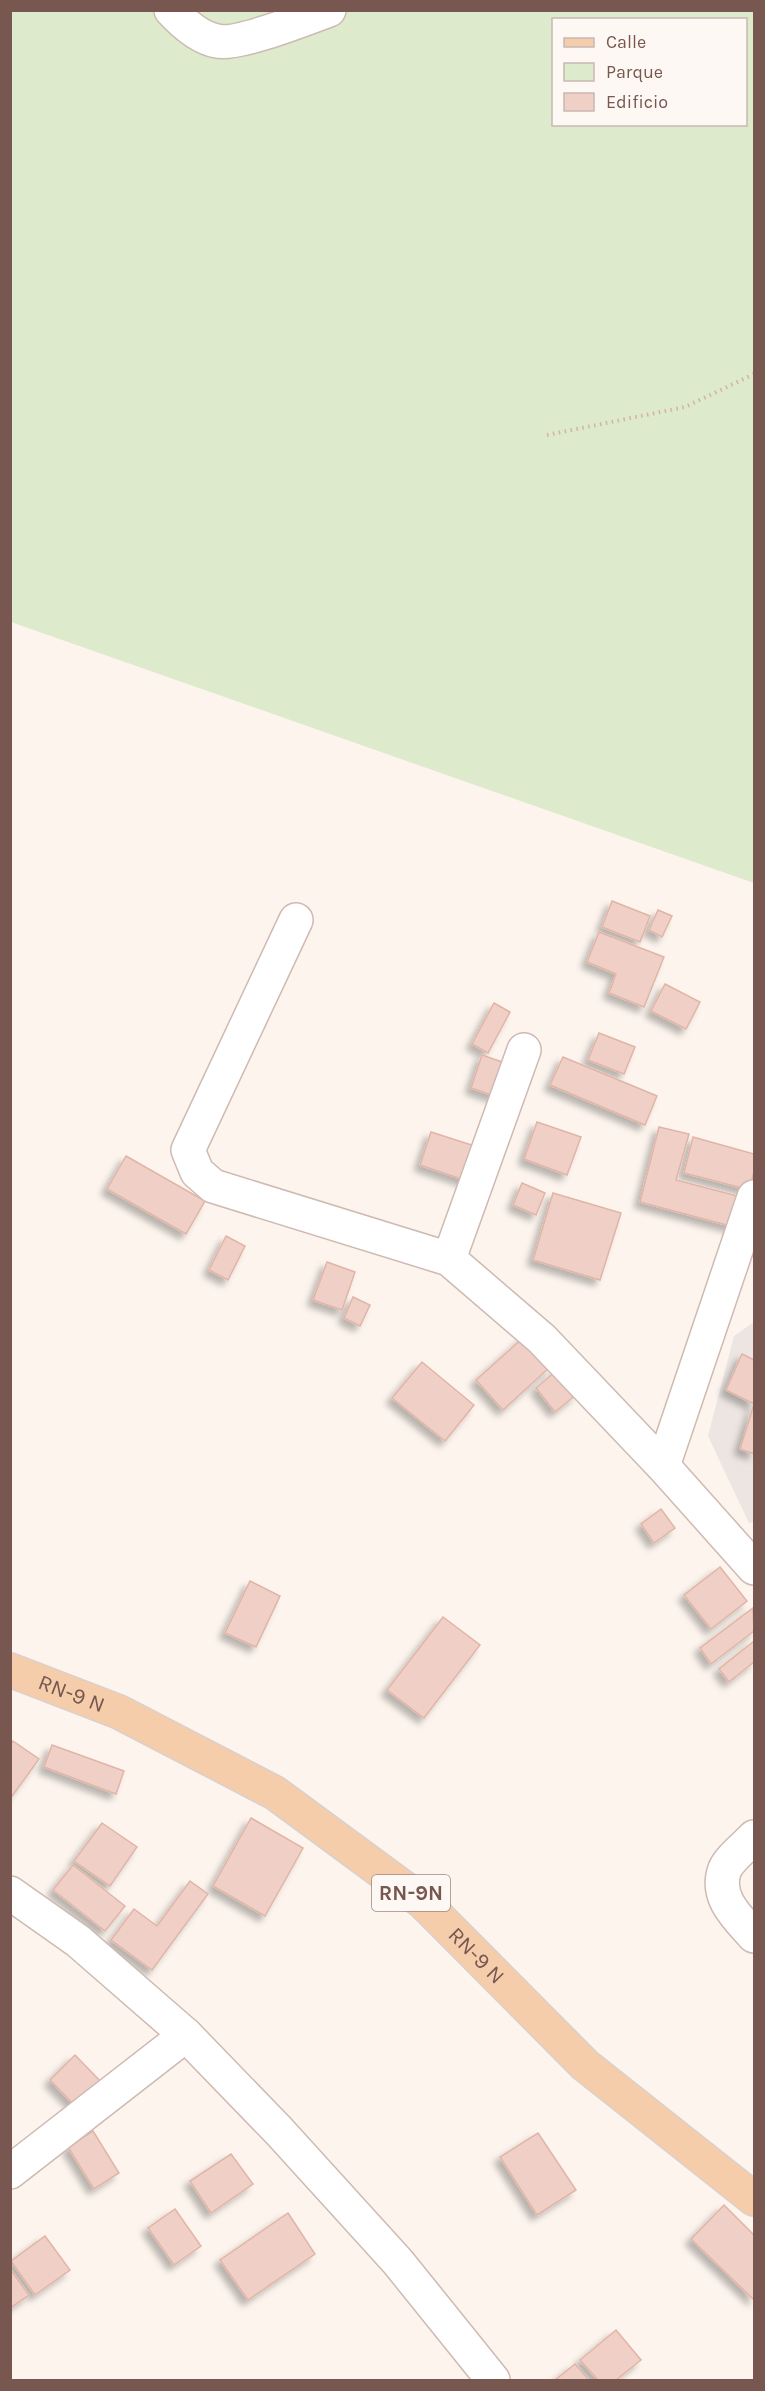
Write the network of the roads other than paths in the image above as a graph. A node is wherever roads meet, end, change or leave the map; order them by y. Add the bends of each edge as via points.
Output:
1 (171, 10) edge
2 (329, 10) edge
3 (217, 26) edge
4 (296, 920) dead end
5 (524, 1050) dead end
6 (754, 1197) edge
7 (449, 1259) junction
8 (663, 1466) junction
9 (754, 1568) edge
10 (10, 1670) edge
11 (754, 1837) edge
12 (10, 1893) edge
13 (754, 1936) edge
14 (186, 2034) junction
15 (10, 2172) edge
16 (754, 2199) edge
17 (493, 2380) edge

1 - 3 street via 186,26
2 - 3 street via 253,37
4 - 7 street via 188,1150 197,1172 213,1186
5 - 7 street
6 - 8 street
7 - 8 street via 542,1339
8 - 9 street
10 - 16 main road, RN-9 N / RN-9N via 118,1712 275,1793 423,1902 585,2065
11 - 13 street via 726,1868 722,1889 730,1909
12 - 14 street via 78,1941
14 - 15 street
14 - 17 street via 398,2262

